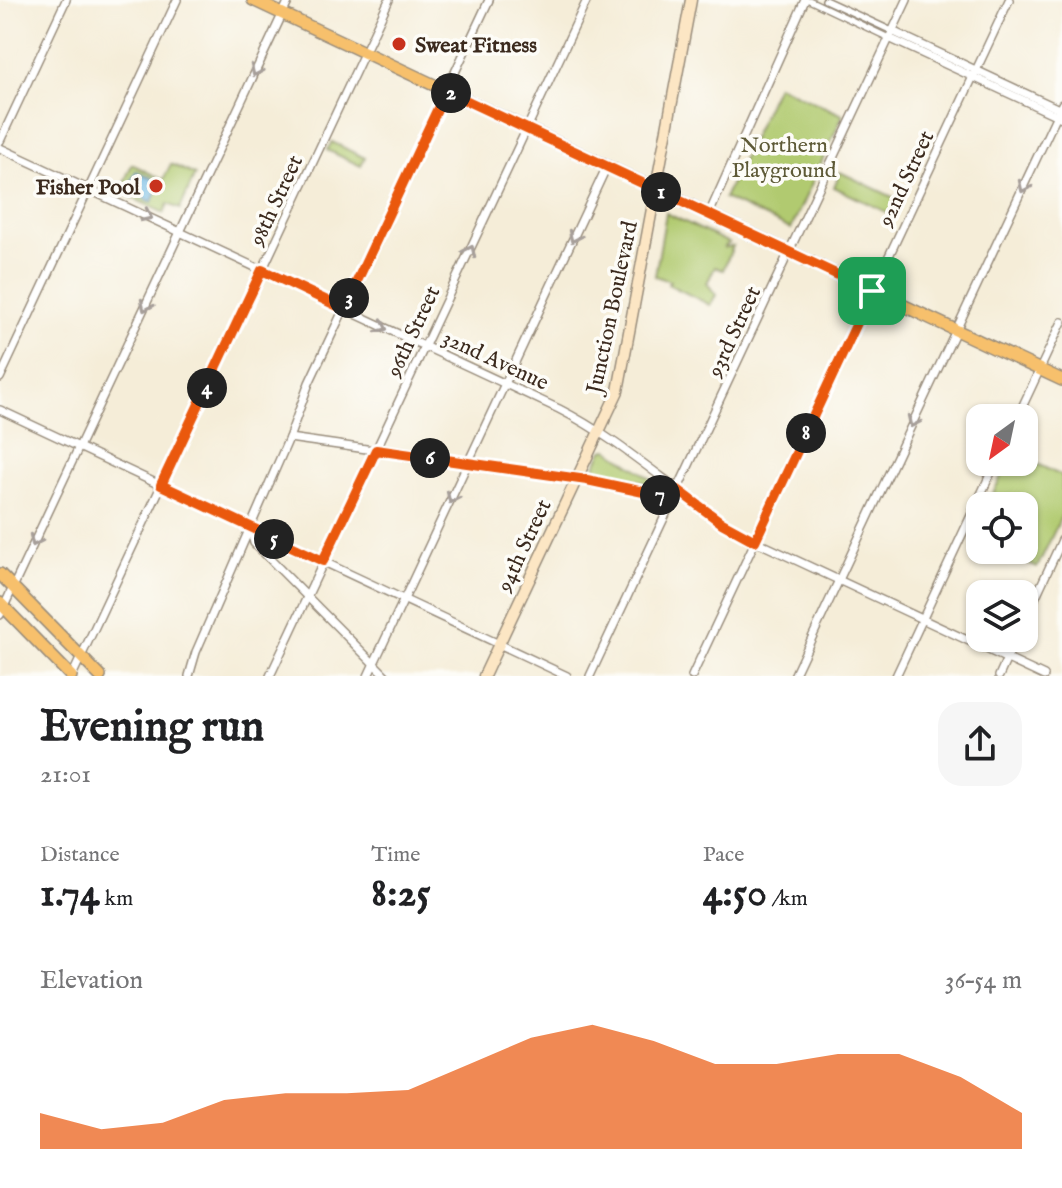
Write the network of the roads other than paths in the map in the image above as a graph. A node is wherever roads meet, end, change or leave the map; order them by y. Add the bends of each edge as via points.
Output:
1 (66, 0) edge
2 (177, 0) edge
3 (253, 0) edge
4 (289, 0) edge
5 (389, 0) edge
6 (489, 0) edge
7 (587, 0) edge
8 (691, 0) edge
9 (807, 0) edge
10 (825, 0) edge
11 (907, 0) edge
12 (1009, 0) edge
13 (283, 14) junction
14 (891, 34) junction
15 (364, 52) junction
16 (974, 74) junction
17 (446, 91) junction
18 (1060, 112) edge
19 (527, 129) junction
20 (0, 141) edge
21 (0, 148) edge
22 (607, 166) junction
23 (89, 189) junction
24 (655, 189) junction
25 (709, 214) junction
26 (180, 232) junction
27 (789, 252) junction
28 (262, 270) junction
29 (872, 291) junction
30 (344, 309) junction
31 (1062, 322) edge
32 (956, 330) junction
33 (424, 346) junction
34 (1040, 369) junction
35 (0, 378) edge
36 (1062, 380) edge
37 (505, 384) junction
38 (1024, 404) edge
39 (0, 410) edge
40 (599, 432) junction
41 (289, 438) junction
42 (79, 447) junction
43 (376, 450) junction
44 (468, 463) junction
45 (989, 476) edge
46 (577, 479) junction
47 (161, 485) junction
48 (678, 490) junction
49 (250, 527) junction
50 (1062, 540) edge
51 (755, 541) junction
52 (323, 561) junction
53 (0, 574) edge
54 (839, 580) junction
55 (13, 588) junction
56 (1038, 592) edge
57 (307, 596) junction
58 (404, 599) junction
59 (2, 605) edge
60 (923, 619) junction
61 (499, 644) junction
62 (1010, 652) edge
63 (81, 657) junction
64 (1007, 658) junction
65 (374, 663) junction
66 (72, 676) edge
67 (100, 676) edge
68 (189, 676) edge
69 (270, 676) edge
70 (368, 676) edge
71 (386, 676) edge
72 (484, 676) edge
73 (567, 676) edge
74 (590, 676) edge
75 (692, 676) edge
76 (794, 676) edge
77 (896, 676) edge
78 (999, 676) edge
79 (1044, 676) edge

1 - 20 street
2 - 23 street
3 - 13 main road
4 - 13 street
5 - 15 street, 98th Street
6 - 17 street
7 - 19 street, 96th Street
8 - 24 main road, Junction Boulevard
9 - 14 street
9 - 25 street
10 - 14 street
11 - 14 street, 93rd Street
12 - 16 street, 92nd Street
13 - 15 main road
13 -> 26 street
14 - 16 street
14 - 27 street, 93rd Street
15 - 17 main road
15 - 28 street, 98th Street
16 - 18 street
16 - 29 street, 92nd Street
17 - 19 main road
17 - 30 street
18 -> 32 street
19 - 22 main road
33 -> 19 street, 96th Street
21 - 23 street, 32nd Avenue
22 - 24 main road
22 -> 37 street
23 -> 26 street, 32nd Avenue
23 - 35 street
24 - 25 main road
24 - 40 main road, Junction Boulevard via 618,391
25 - 27 main road
26 - 28 street, 32nd Avenue
26 -> 42 street
27 - 29 main road
27 - 48 street, 93rd Street
28 - 30 street, 32nd Avenue
28 - 47 street, 98th Street
29 - 32 main road
29 - 51 street, 92nd Street
30 -> 33 street, 32nd Avenue
30 - 41 street
31 - 34 street
32 - 34 main road
32 -> 54 street
33 - 37 street, 32nd Avenue
33 - 43 street, 96th Street
34 - 36 main road
34 - 38 street
37 - 40 street, 32nd Avenue
37 - 44 street
39 - 42 street
40 - 46 main road, 94th Street
40 - 48 street, 32nd Avenue
41 - 43 street
41 - 49 street
42 - 47 street
42 -> 55 street
43 - 44 street
43 - 52 street, 96th Street
44 - 46 street
44 -> 58 street
45 - 60 street
46 - 48 street via 667,497
46 - 61 main road, 94th Street
47 - 49 street
47 - 63 street, 98th Street
48 - 51 street, 32nd Avenue
48 - 74 street, 93rd Street
49 - 52 street
49 - 57 street via 254,543
49 - 68 street
50 - 56 street
51 - 54 street, 32nd Avenue
51 - 75 street, 92nd Street
52 - 57 street, 96th Street
52 - 58 street
53 - 55 main road
54 - 60 street, 32nd Avenue
54 - 76 street
55 - 59 street
55 - 63 main road
57 - 65 street
57 - 69 street, 96th Street
58 - 61 street
58 - 65 street
59 - 66 main road
60 - 64 street, 32nd Avenue
60 - 77 street
61 - 72 main road, 94th Street
61 - 73 street
62 - 64 street
63 - 66 street, 98th Street
63 - 67 main road
64 - 78 street
64 - 79 street, 32nd Avenue
65 - 70 street
65 - 71 street

